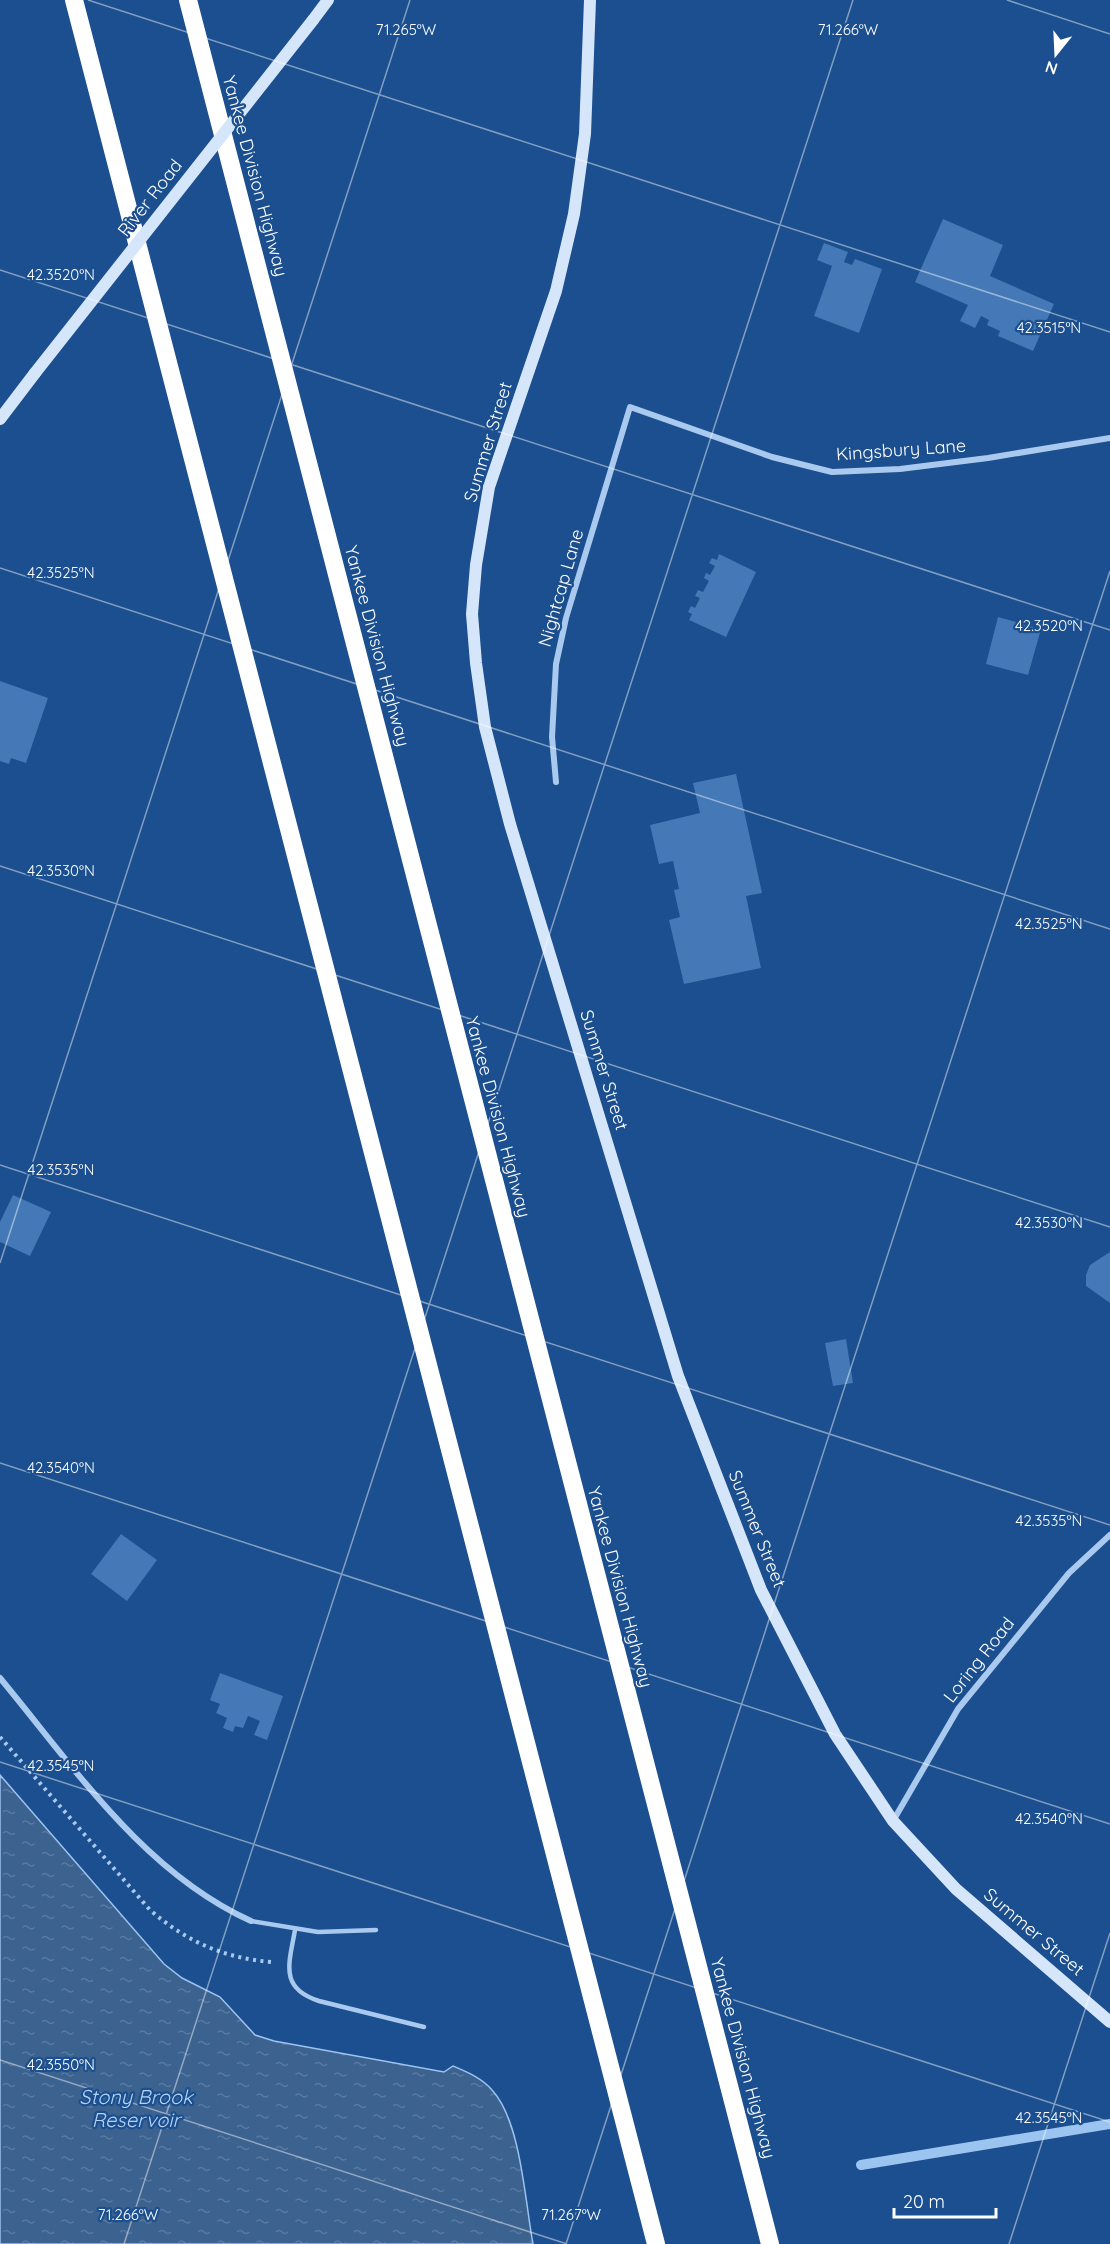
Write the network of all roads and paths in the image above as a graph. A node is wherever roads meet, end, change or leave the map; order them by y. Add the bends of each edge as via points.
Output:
1 (74, 0) edge
2 (188, 0) edge
3 (328, 0) edge
4 (590, 0) edge
5 (630, 407) joint
6 (0, 418) edge
7 (1110, 438) edge
8 (555, 782) dead end
9 (1110, 1535) edge
10 (0, 1678) edge
11 (0, 1737) edge
12 (893, 1821) junction
13 (251, 1921) joint
14 (295, 1930) junction
15 (376, 1930) dead end
16 (290, 1964) junction
17 (1110, 2022) edge
18 (424, 2027) dead end
19 (656, 2244) edge
20 (770, 2244) edge

1 - 19 highway
2 - 20 highway, Yankee Division Highway
3 - 6 street, River Road, bridge
4 - 12 street, Summer Street via 585,134 574,214 556,291 489,487 476,565 472,614 485,727 510,824 678,1376 761,1590 835,1734
5 - 7 street, Kingsbury Lane via 772,457 832,472 900,469
5 - 8 street, Nightcap Lane via 566,618 556,664 552,737
9 - 12 street, Loring Road via 1070,1573 958,1709
10 - 13 street via 142,1845 208,1900
11 - 16 path via 150,1910 166,1923 221,1953
12 - 17 street, Summer Street via 956,1889
13 - 14 lane
14 - 15 lane
14 - 16 lane
16 - 18 lane via 294,1989 305,1997

